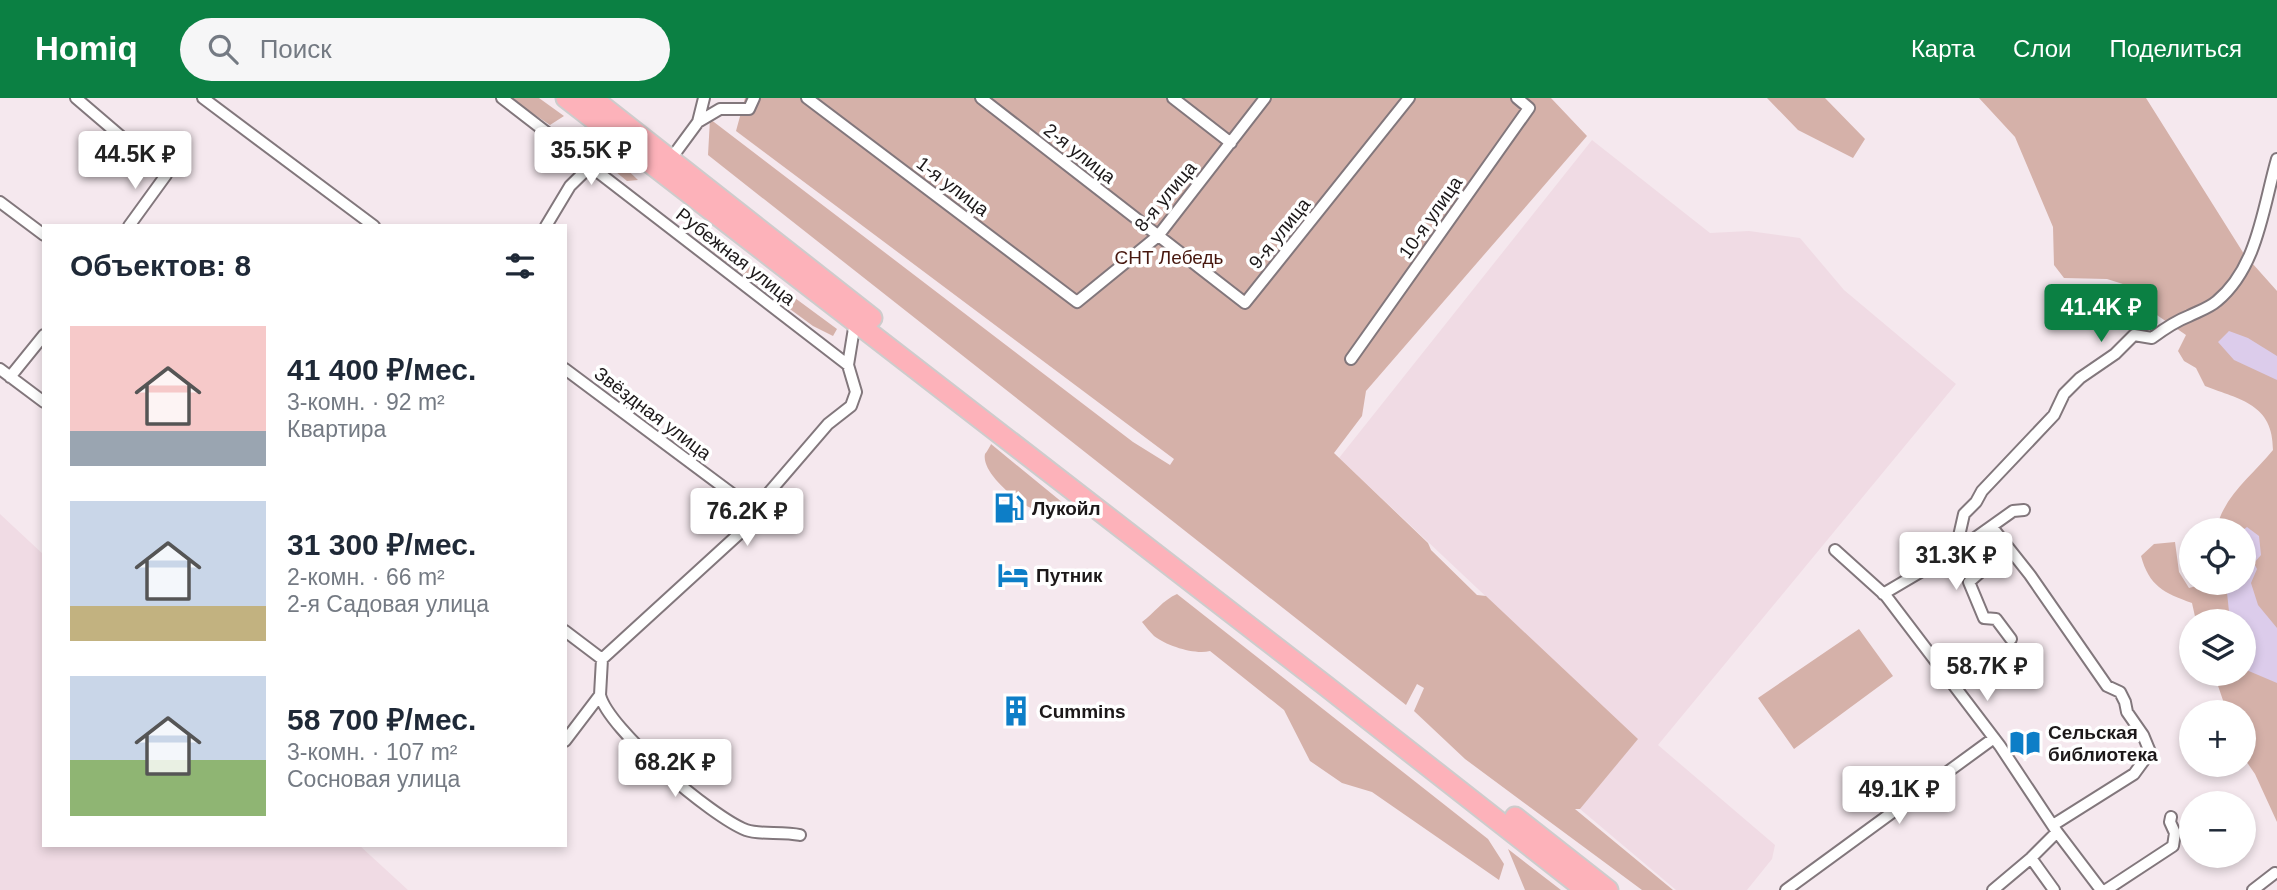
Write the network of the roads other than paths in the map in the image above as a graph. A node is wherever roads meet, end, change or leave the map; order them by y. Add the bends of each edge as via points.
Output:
1 (76, 98) edge
2 (203, 98) edge
3 (502, 98) edge
4 (566, 98) edge
5 (592, 98) edge
6 (704, 98) edge
7 (754, 98) edge
8 (807, 98) edge
9 (981, 98) edge
10 (1173, 98) edge
11 (1265, 98) edge
12 (1409, 98) edge
13 (1517, 98) edge
14 (698, 122) junction
15 (618, 139) junction
16 (1231, 143) junction
17 (2277, 159) edge
18 (670, 160) junction
19 (590, 166) junction
20 (0, 202) edge
21 (130, 224) edge
22 (371, 224) edge
23 (547, 224) edge
24 (42, 234) edge
25 (1158, 236) junction
26 (1077, 302) joint
27 (855, 322) junction
28 (42, 337) edge
29 (1351, 359) dead end
30 (848, 365) junction
31 (0, 369) edge
32 (567, 370) edge
33 (10, 377) junction
34 (42, 401) edge
35 (987, 424) junction
36 (1078, 478) junction
37 (754, 510) junction
38 (2024, 510) dead end
39 (1992, 527) junction
40 (1131, 535) junction
41 (1961, 548) junction
42 (2008, 548) junction
43 (1835, 550) dead end
44 (1221, 589) junction
45 (1883, 594) junction
46 (567, 633) edge
47 (2011, 639) dead end
48 (602, 659) junction
49 (600, 695) junction
50 (567, 738) edge
51 (1994, 738) junction
52 (2171, 817) dead end
53 (2055, 828) junction
54 (800, 835) dead end
55 (2031, 859) junction
56 (2275, 873) dead end
57 (1586, 890) edge
58 (1608, 890) edge
59 (1786, 890) edge
60 (1993, 890) edge
61 (2054, 890) edge
62 (2101, 890) edge
63 (2106, 890) edge
64 (2253, 890) edge

1 - 21 street via 166,175
2 - 22 street
3 - 19 street, Рубежная улица
4 - 15 highway
5 - 18 highway
6 - 14 street
7 - 14 street via 749,109 720,109
8 - 26 street, 1-я улица
9 - 25 street, 2-я улица
10 - 16 street
11 - 16 street, 8-я улица
12 - 25 street, 9-я улица via 1245,303
13 - 29 street, 10-я улица via 1529,107
14 - 18 street
15 - 19 street
15 - 27 highway
16 - 25 street, 8-я улица
17 - 41 street via 2258,236 2219,300 2152,338 2134,335 2080,378 2064,394 2054,415 1964,514
18 - 36 highway
19 - 23 street via 570,186
19 - 30 street, Рубежная улица
20 - 24 street
25 - 26 street, 8-я улица
27 - 30 street
27 - 35 highway
28 - 33 street
30 - 37 street via 856,392 851,406 828,424
31 - 33 street
32 - 37 street, Звёздная улица
33 - 34 street
35 - 36 highway via 988,416 996,418
35 - 40 highway
36 - 44 highway
37 - 48 street via 741,532
38 - 39 street via 2013,511
39 - 41 street
39 - 42 street
40 - 44 highway via 1149,541 1219,593
40 - 57 highway
41 - 45 street
42 - 47 street via 1969,582 1984,618 1996,619
42 - 53 street via 2107,686 2120,692 2150,752 2134,774
43 - 45 street
44 - 58 highway
45 - 51 street
46 - 48 street
48 - 49 street
49 - 50 street
49 - 54 street via 606,710 642,750 733,823 751,831
51 - 53 street
51 - 59 street
52 - 63 street via 2173,846
53 - 55 street
53 - 62 street
55 - 60 street
55 - 61 street
56 - 64 street

